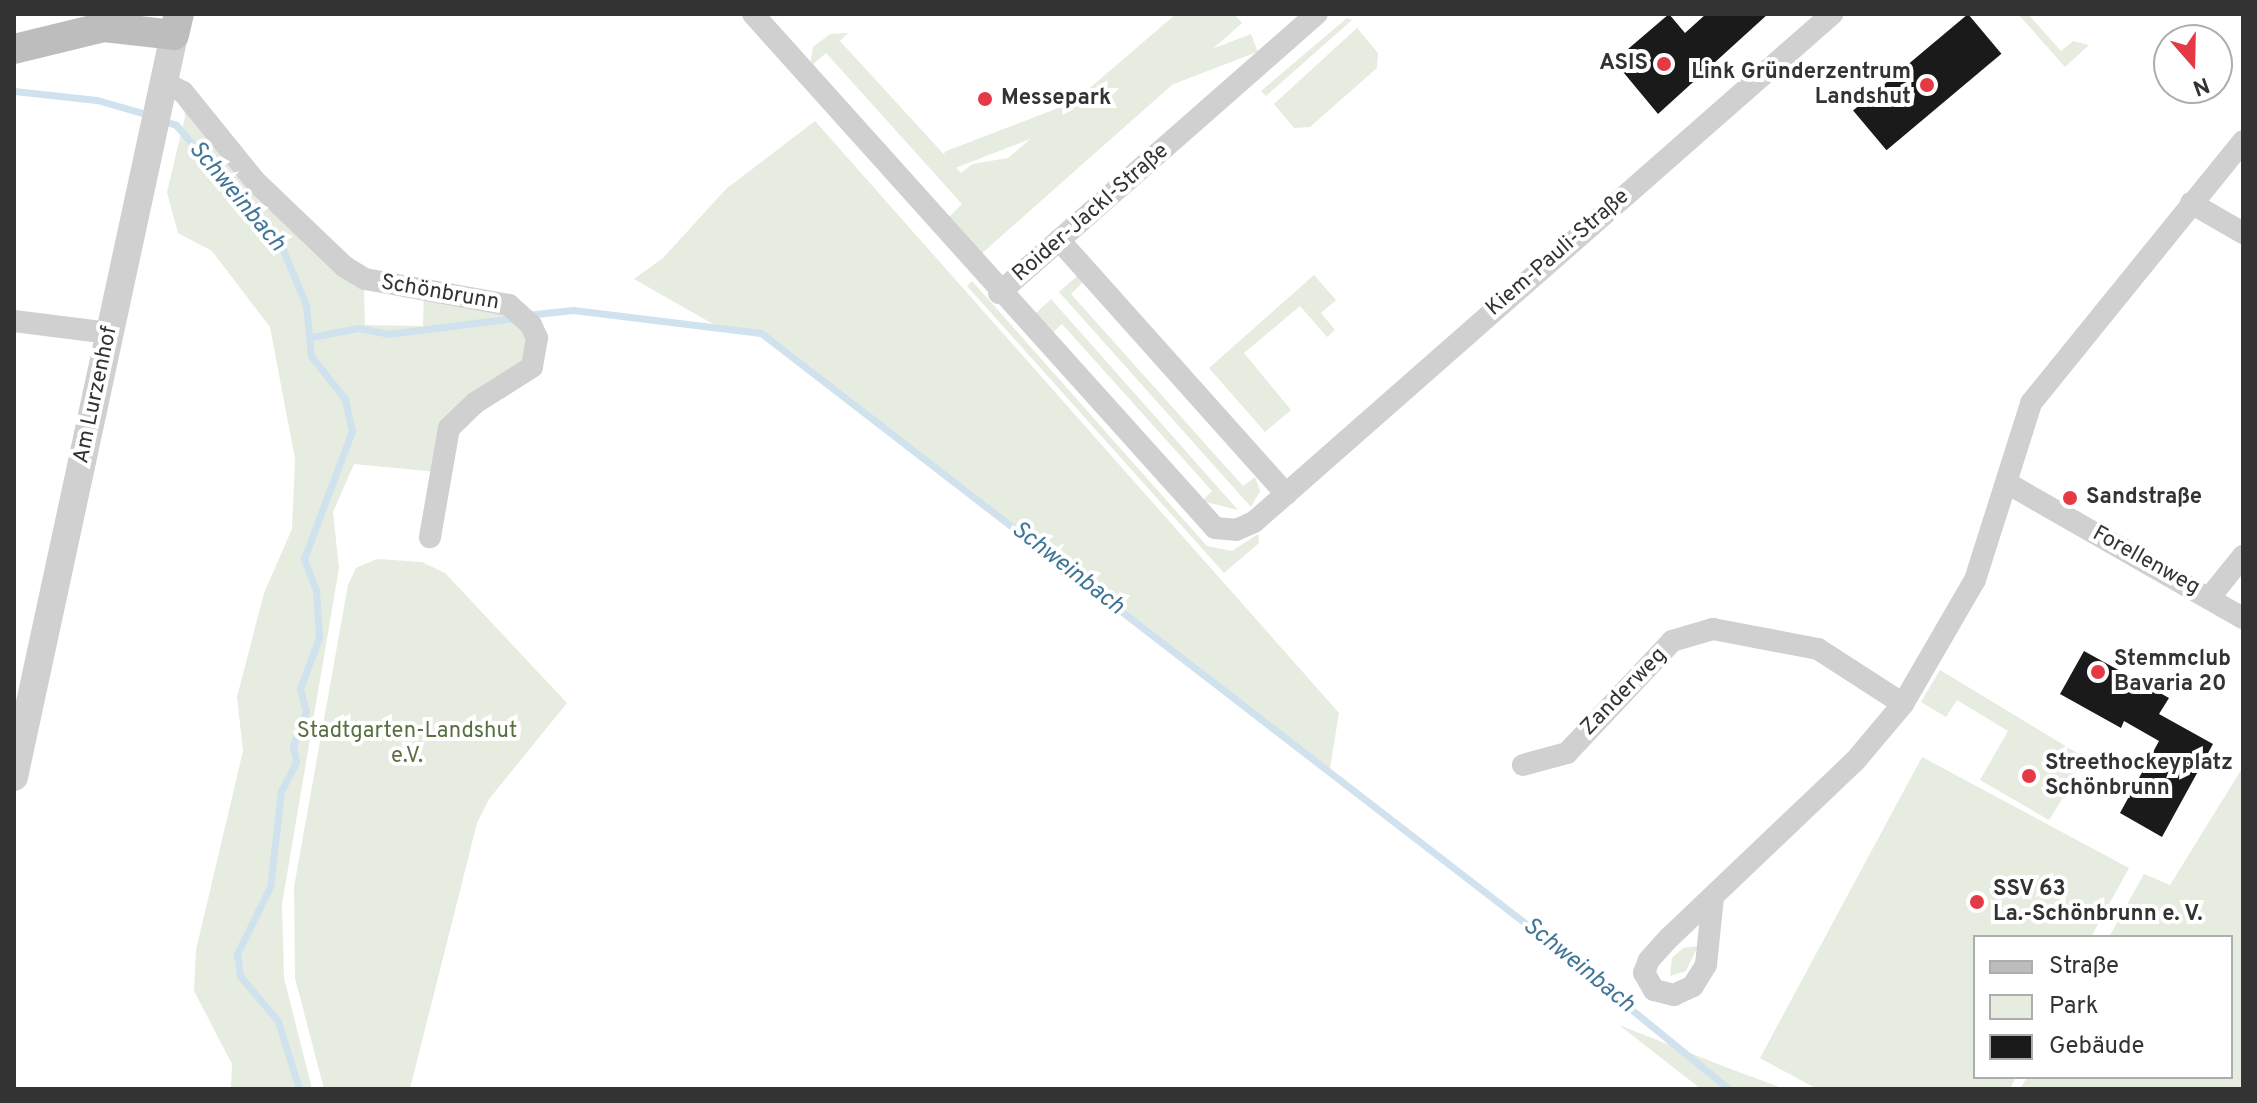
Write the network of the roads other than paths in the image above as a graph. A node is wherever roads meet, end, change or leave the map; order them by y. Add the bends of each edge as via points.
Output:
1 (84, 14) edge
2 (753, 14) edge
3 (1317, 14) edge
4 (1832, 14) edge
5 (177, 25) edge
6 (48, 38) junction
7 (14, 49) edge
8 (162, 93) junction
9 (2243, 141) edge
10 (2191, 203) junction
11 (2243, 233) edge
12 (1059, 240) junction
13 (999, 293) junction
14 (14, 321) edge
15 (109, 333) junction
16 (2007, 483) junction
17 (1286, 494) junction
18 (430, 537) dead end
19 (2243, 556) edge
20 (2210, 597) junction
21 (2243, 618) edge
22 (1903, 704) junction
23 (1523, 765) dead end
24 (14, 777) edge
25 (1713, 897) dead end

1 - 6 main road
2 - 13 street, Roider-Jackl-Straße
3 - 12 street, Roider-Jackl-Straße
4 - 17 street, Kiem-Pauli-Straße
5 - 6 main road via 104,27
5 - 8 street, Am Lurzenhof
6 - 7 main road
8 - 15 street, Am Lurzenhof
8 - 18 street, Schönbrunn via 183,92 256,182 345,267 365,279 509,305 531,325 537,338 532,367 475,403 449,428
9 - 10 street
10 - 11 street
10 - 16 street via 2031,403
12 - 13 street, Roider-Jackl-Straße
12 - 17 street
13 - 17 street, Kiem-Pauli-Straße via 1215,528 1236,530 1254,522
14 - 15 street
15 - 24 street, Am Lurzenhof
16 - 20 street, Forellenweg
16 - 22 street via 1975,580
19 - 20 street
20 - 21 street, Forellenweg
22 - 23 street, Zanderweg via 1818,649 1713,629 1672,641 1567,753
22 - 25 street via 1855,761

